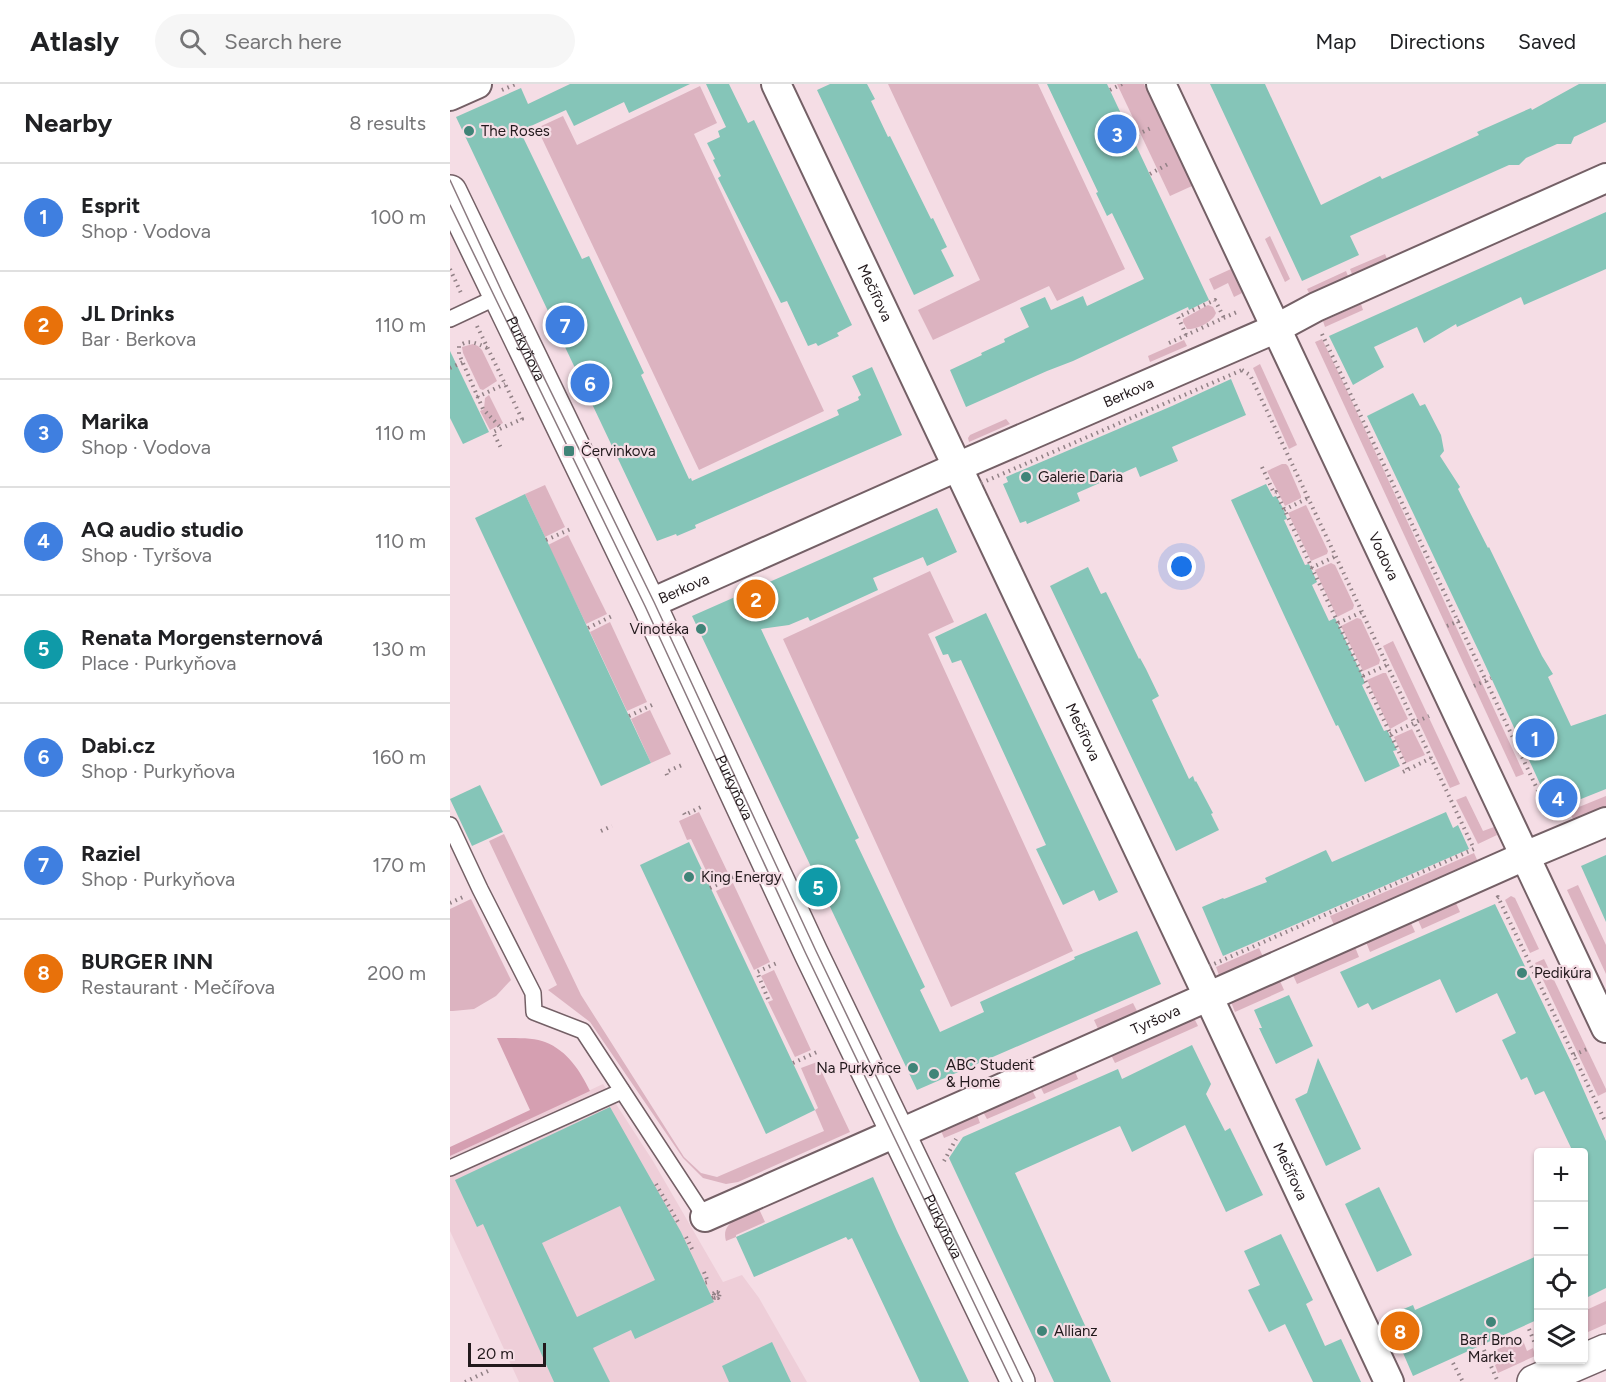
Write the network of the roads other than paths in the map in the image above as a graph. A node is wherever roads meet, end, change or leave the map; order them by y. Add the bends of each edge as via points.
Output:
1 (477, 84) edge
2 (776, 84) edge
3 (1161, 84) edge
4 (450, 96) edge
5 (1606, 178) edge
6 (450, 192) edge
7 (499, 296) junction
8 (450, 319) edge
9 (1277, 328) junction
10 (957, 467) junction
11 (649, 604) junction
12 (1606, 822) edge
13 (450, 825) edge
14 (1524, 856) junction
15 (1208, 996) junction
16 (1606, 1028) edge
17 (622, 1091) junction
18 (898, 1134) junction
19 (450, 1168) edge
20 (691, 1220) joint
21 (1606, 1351) edge
22 (1018, 1382) edge
23 (1389, 1382) edge
24 (1534, 1382) edge

1 - 4 street
2 - 10 street, Mečířova
3 - 9 street, Vodova
5 - 9 street, Berkova
6 - 7 street, Purkyňova
7 - 8 lane
7 - 11 street, Purkyňova
9 - 10 street, Berkova
9 - 14 street, Vodova
10 - 11 street, Berkova
10 - 15 street, Mečířova
11 - 18 street, Purkyňova
12 - 14 street, Tyršova
13 - 17 lane via 533,993 534,1012 583,1031
14 - 15 street, Tyršova
14 - 16 street, Vodova
15 - 18 street, Tyršova
15 - 23 street, Mečířova
17 - 19 lane
17 - 20 lane
18 - 20 street, Tyršova
18 - 22 street, Purkyňova
21 - 24 street

